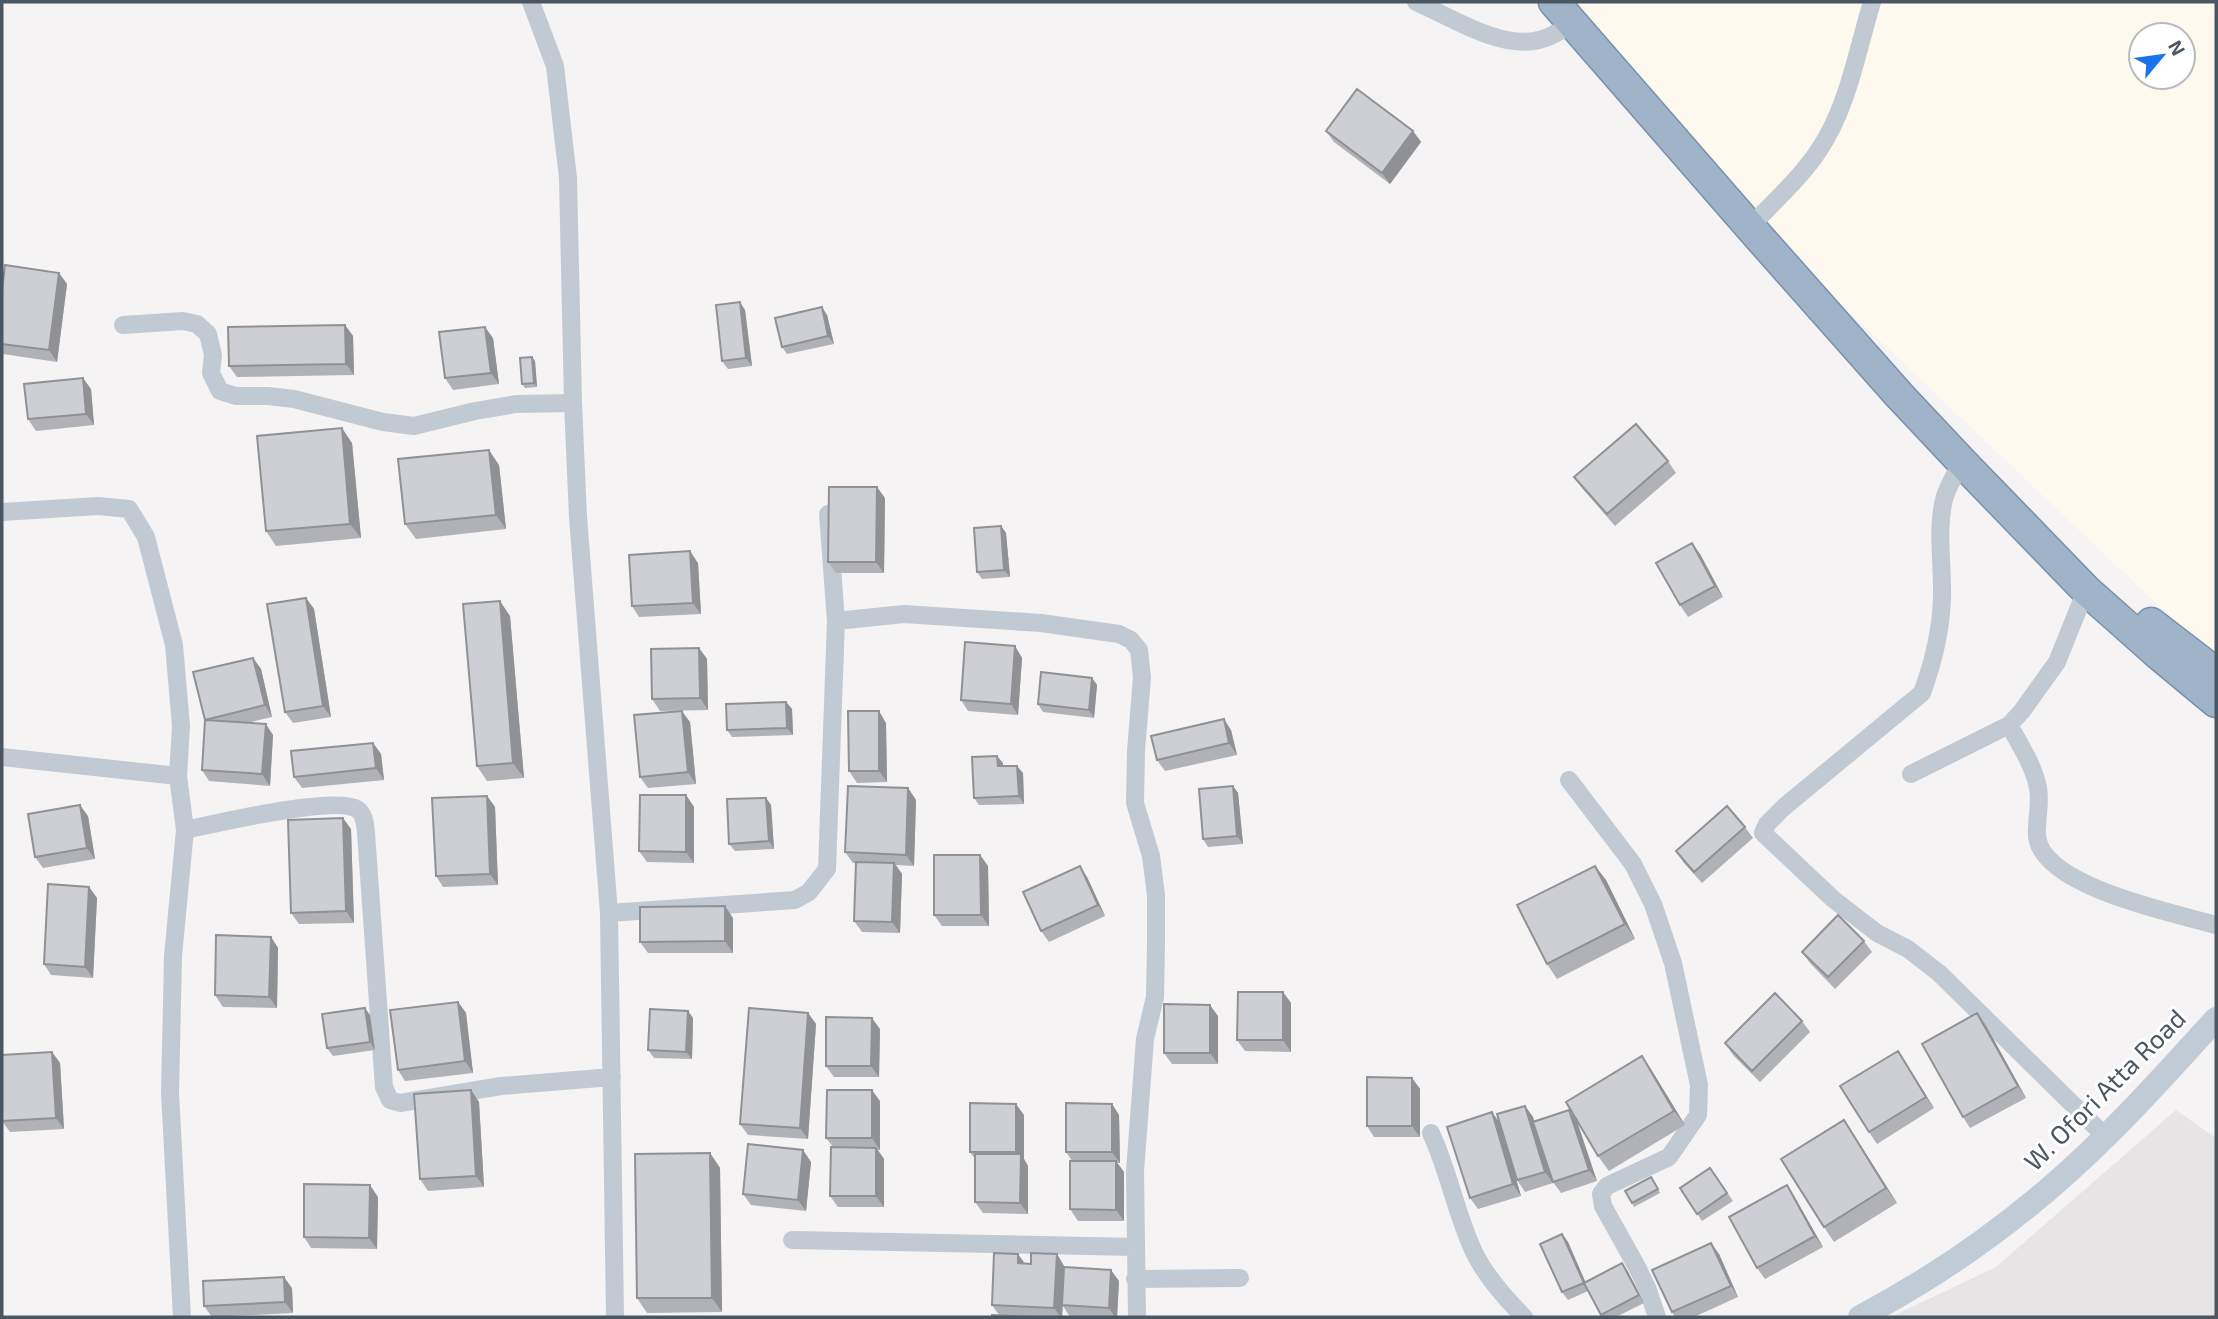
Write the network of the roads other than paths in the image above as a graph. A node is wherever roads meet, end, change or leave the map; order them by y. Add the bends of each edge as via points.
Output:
1 (531, 2) edge
2 (1416, 2) edge
3 (1872, 2) edge
4 (1564, 12) edge
5 (1750, 227) junction
6 (123, 325) dead end
7 (573, 403) junction
8 (1962, 462) junction
9 (2006, 506) junction
10 (2, 512) edge
11 (828, 513) edge
12 (2086, 590) junction
13 (836, 621) junction
14 (2216, 673) edge
15 (2216, 702) edge
16 (2009, 725) junction
17 (2, 758) edge
18 (1911, 774) dead end
19 (178, 776) junction
20 (1569, 780) dead end
21 (185, 830) junction
22 (609, 913) junction
23 (2216, 926) edge
24 (2216, 1019) edge
25 (612, 1077) junction
26 (1431, 1133) dead end
27 (2106, 1137) junction
28 (792, 1240) dead end
29 (1135, 1247) junction
30 (1240, 1278) dead end
31 (1135, 1279) junction
32 (182, 1317) edge
33 (615, 1317) edge
34 (1137, 1317) edge
35 (1524, 1317) edge
36 (1657, 1317) edge
37 (1860, 1317) edge

1 - 7 street via 555,66 565,152
2 - 4 street via 1488,35 1531,42 1542,40
3 - 5 street via 1841,109 1830,131 1805,169
4 - 5 highway
5 - 8 highway
6 - 7 street via 197,324 208,334 211,373 220,391 294,399 383,422 414,426 516,404
7 - 22 street
8 - 9 highway
8 - 27 street via 1944,497 1942,600 1930,672 1922,692 1784,807 1763,833 1833,899 1940,973
9 - 12 highway
9 - 14 highway
10 - 19 street via 98,506 129,509 146,537 174,645 181,726
11 - 13 street
12 - 15 highway
12 - 16 street via 2057,662
13 - 22 street via 827,869 820,881 795,900
13 - 29 street via 904,614 1041,623 1119,634 1139,650 1142,677 1135,803 1151,856 1156,944 1155,997 1145,1040 1135,1171
16 - 18 street
16 - 23 street via 2038,788 2037,837 2049,861 2113,897
17 - 19 street
19 - 21 street
20 - 36 street via 1633,864 1653,904 1673,963 1699,1085 1698,1115 1669,1157 1607,1186 1601,1194
21 - 25 street via 315,807 346,806 363,816 384,1087 390,1100 400,1103 500,1086
21 - 32 street via 173,957 170,1093
22 - 25 street
24 - 27 main road, W. Ofori Atta Road
25 - 33 street
26 - 35 street via 1474,1252 1507,1301
27 - 37 main road, W. Ofori Atta Road via 1949,1264
28 - 29 street
29 - 31 street
30 - 31 street
31 - 34 street

